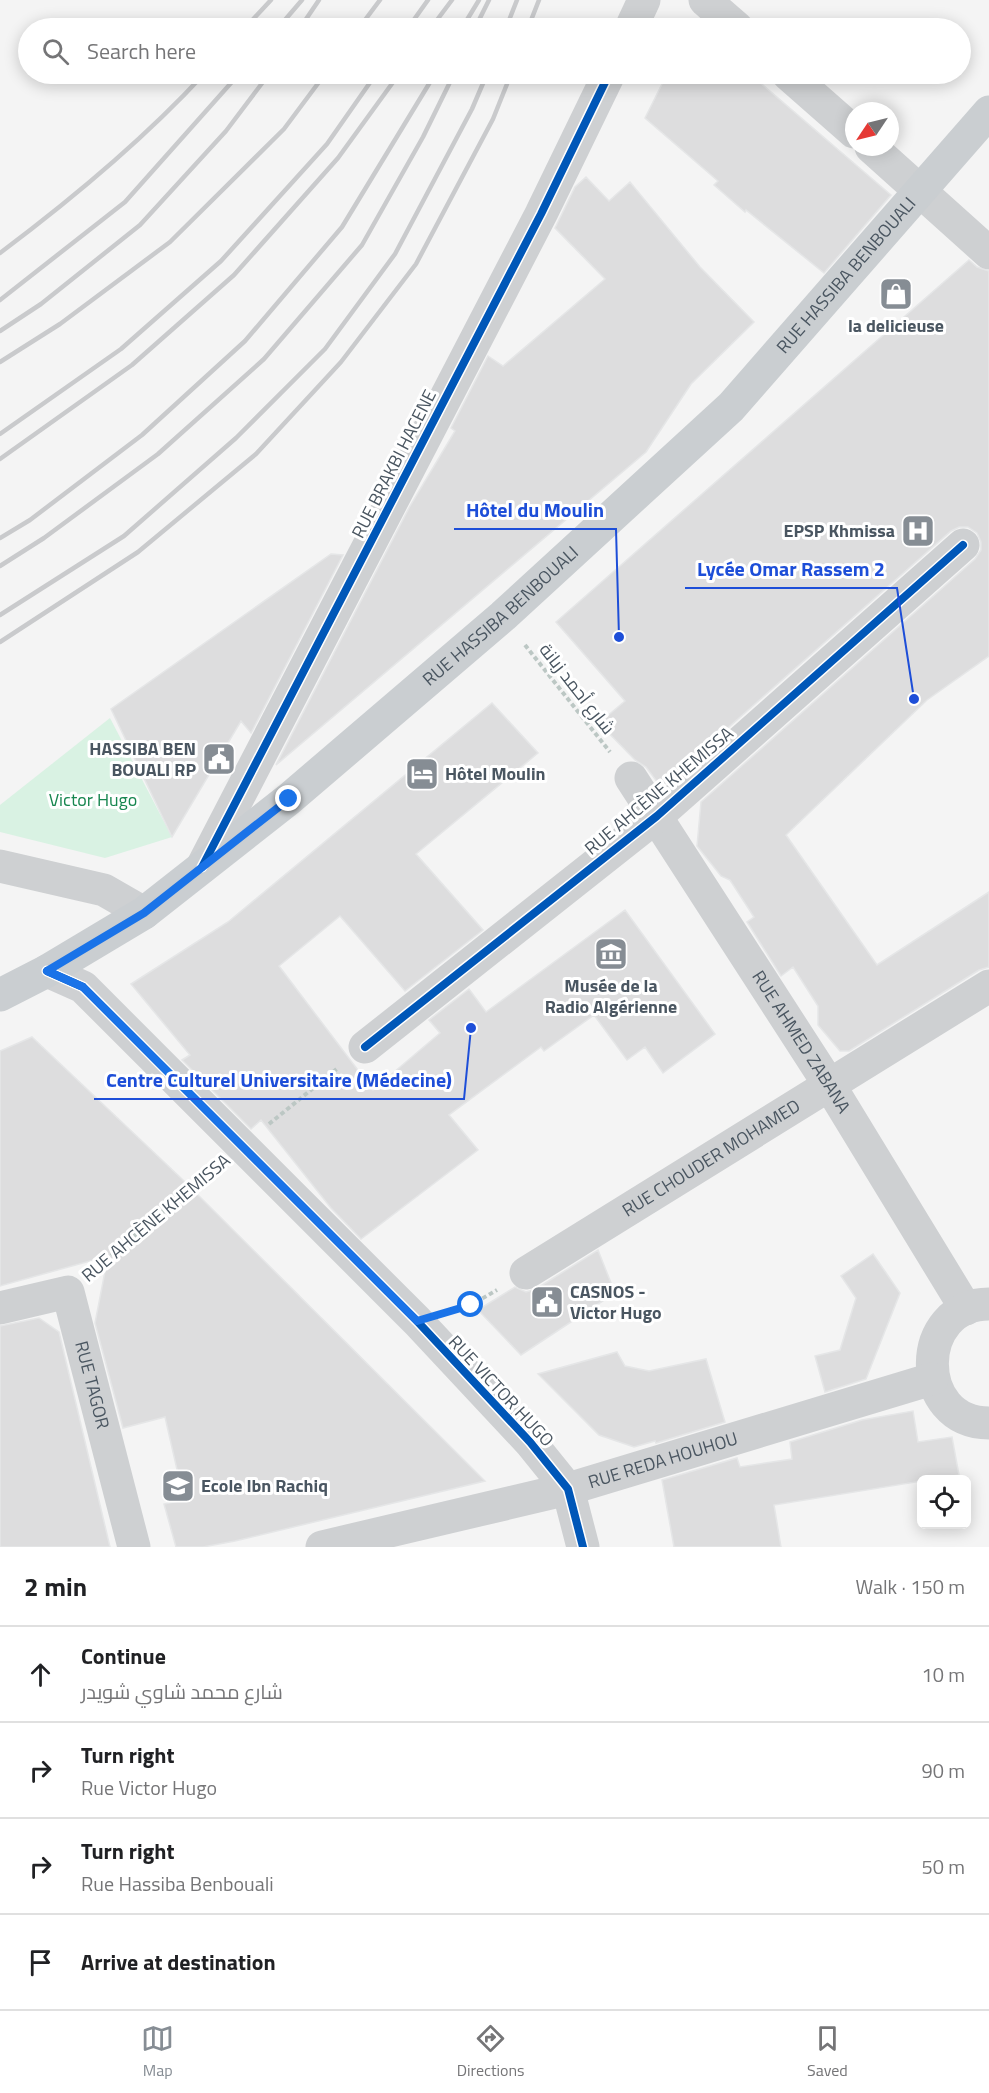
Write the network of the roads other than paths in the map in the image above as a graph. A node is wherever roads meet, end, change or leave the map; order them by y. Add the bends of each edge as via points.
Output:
1 (644, 0) edge
2 (705, 0) edge
3 (636, 18) edge
4 (726, 18) edge
5 (604, 84) edge
6 (799, 84) edge
7 (989, 112) edge
8 (845, 124) edge
9 (881, 156) edge
10 (921, 192) junction
11 (989, 252) edge
12 (963, 545) dead end
13 (631, 778) road end
14 (657, 816) junction
15 (0, 866) edge
16 (202, 867) junction
17 (144, 913) junction
18 (47, 971) junction
19 (989, 986) edge
20 (0, 994) edge
21 (365, 1047) road end
22 (830, 1086) junction
23 (526, 1273) road end
24 (977, 1306) edge
25 (0, 1308) edge
26 (933, 1378) junction
27 (989, 1423) edge
28 (568, 1489) junction
29 (327, 1546) edge
30 (134, 1547) edge
31 (583, 1547) edge

1 - 3 street
2 - 4 street
5 - 16 street, RUE BRAKBI HACENE via 541,214
6 - 8 street
7 - 10 main road, RUE HASSIBA BENBOUALI
9 - 10 street
10 - 11 street
10 - 16 main road, RUE HASSIBA BENBOUALI via 731,407 503,616 289,799
12 - 14 street, RUE AHCÈNE KHEMISSA
13 - 14 street, RUE AHMED ZABANA
14 - 21 street, RUE AHCÈNE KHEMISSA
14 - 22 street, RUE AHMED ZABANA
15 - 17 street via 105,890
16 - 17 main road, RUE HASSIBA BENBOUALI
17 - 18 main road, RUE HASSIBA BENBOUALI
18 - 20 main road, RUE HASSIBA BENBOUALI
18 - 28 street, RUE VICTOR HUGO via 83,987 242,1145 417,1321 530,1442
19 - 22 street, RUE CHOUDER MOHAMED
22 - 23 street, RUE CHOUDER MOHAMED
22 - 24 street, RUE AHMED ZABANA
24 - 26 street via 948,1321 936,1338 931,1358
25 - 30 street, RUE TAGOR via 68,1292
26 - 27 street via 952,1409 967,1419
26 - 28 street, RUE REDA HOUHOU
28 - 29 street, RUE REDA HOUHOU
28 - 31 street

